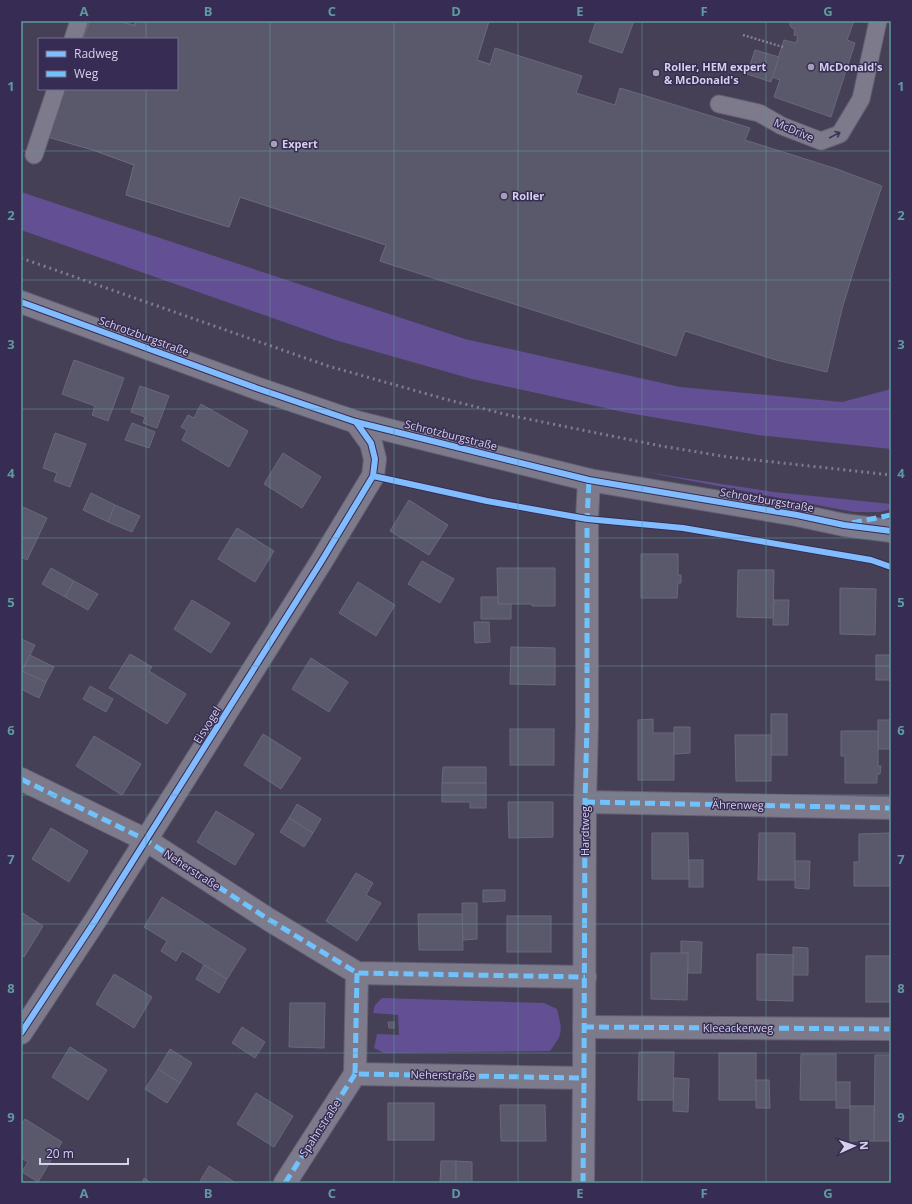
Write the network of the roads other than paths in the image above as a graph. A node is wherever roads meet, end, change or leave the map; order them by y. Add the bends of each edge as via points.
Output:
1 (79, 21) edge
2 (878, 21) edge
3 (73, 38) edge
4 (56, 90) edge
5 (719, 104) dead end
6 (34, 155) dead end
7 (21, 302) edge
8 (356, 422) junction
9 (589, 480) junction
10 (891, 531) edge
11 (21, 779) edge
12 (585, 802) junction
13 (891, 808) edge
14 (146, 840) junction
15 (357, 973) junction
16 (585, 976) junction
17 (584, 1027) junction
18 (891, 1029) edge
19 (21, 1033) edge
20 (355, 1074) junction
21 (584, 1078) junction
22 (285, 1183) edge
23 (583, 1183) edge

1 - 3 lane
5 -> 2 lane, McDrive via 759,113 782,126 821,141 840,134 861,98
4 - 6 lane
7 - 8 street, Schrotzburgstraße
8 - 9 street, Schrotzburgstraße
8 - 14 street, Eisvogel via 371,443 375,459 373,476
9 - 10 street, Schrotzburgstraße
9 - 12 street, Hardtweg
11 - 14 street, Neherstraße
12 - 13 street, Ährenweg
12 - 16 street, Hardtweg
14 - 15 street, Neherstraße
14 - 19 street, Eisvogel
15 - 16 street
15 - 20 street
16 - 17 street, Hardtweg
17 - 18 street, Kleeackerweg
17 - 21 street, Hardtweg
20 - 21 street, Neherstraße
20 - 22 street, Spahnstraße
21 - 23 street, Hardtweg

